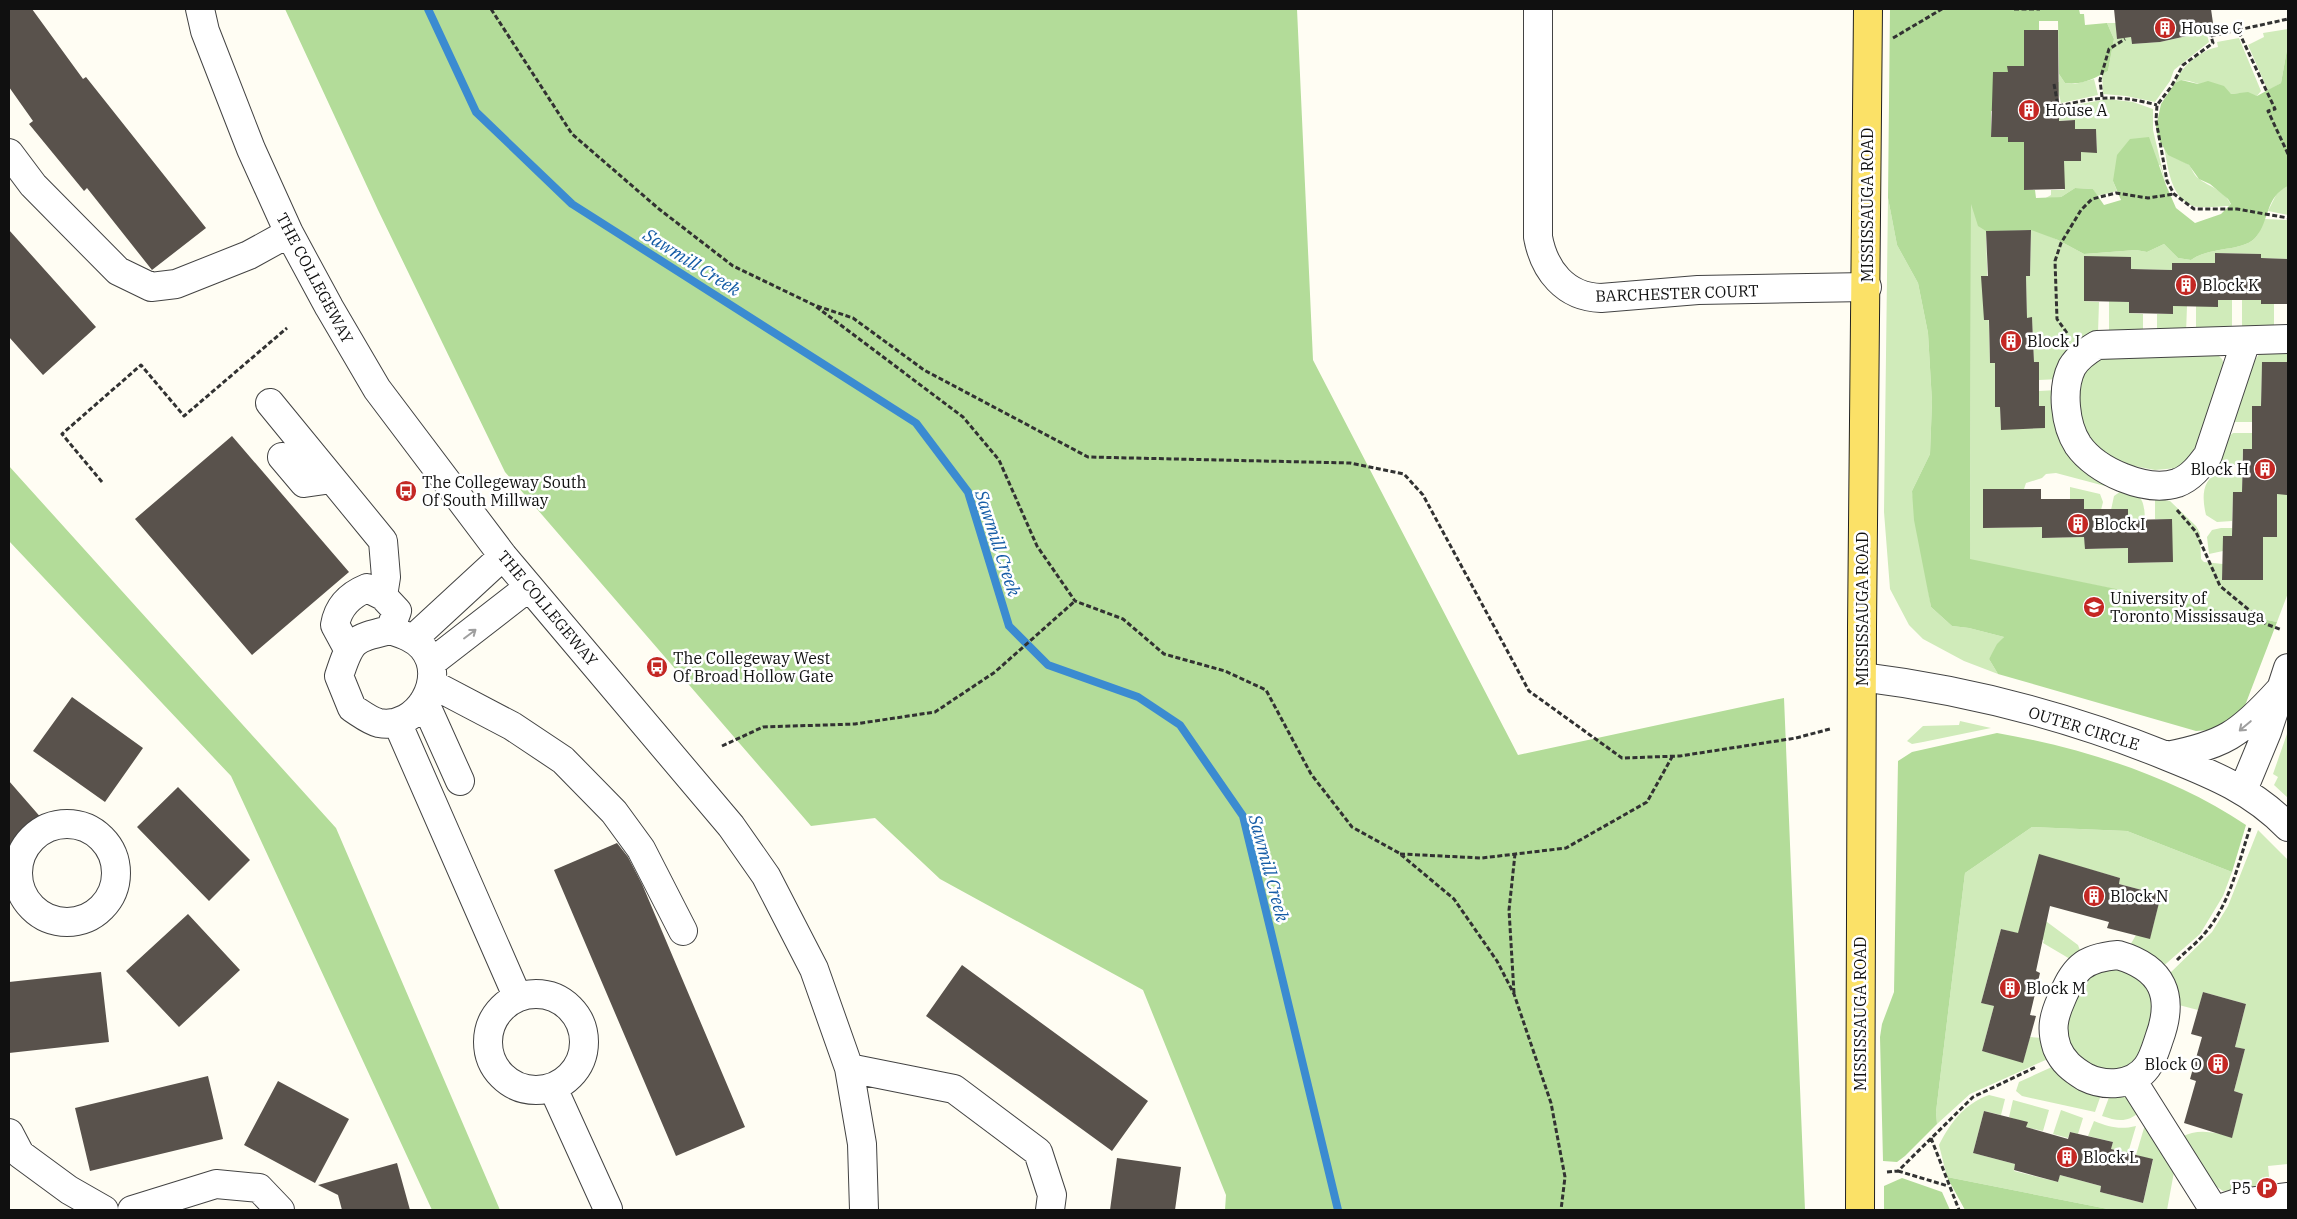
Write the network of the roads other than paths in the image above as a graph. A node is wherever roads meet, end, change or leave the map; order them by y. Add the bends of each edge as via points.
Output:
1 (200, 9) edge
2 (1538, 9) edge
3 (1868, 9) edge
4 (9, 153) edge
5 (289, 233) junction
6 (1867, 288) junction
7 (2288, 339) edge
8 (2246, 341) junction
9 (270, 403) dead end
10 (282, 458) dead end
11 (332, 479) junction
12 (503, 556) junction
13 (529, 588) junction
14 (383, 596) junction
15 (401, 634) junction
16 (348, 649) junction
17 (1862, 677) junction
18 (2284, 679) edge
19 (429, 683) junction
20 (397, 722) junction
21 (2167, 756) junction
22 (460, 781) dead end
23 (2243, 790) junction
24 (2288, 827) edge
25 (683, 930) dead end
26 (517, 996) junction
27 (849, 1068) junction
28 (2132, 1080) junction
29 (553, 1088) junction
30 (9, 1133) edge
31 (2288, 1198) edge
32 (608, 1209) dead end
33 (104, 1210) edge
34 (132, 1210) edge
35 (280, 1210) edge
36 (864, 1210) edge
37 (1050, 1210) edge
38 (1860, 1210) edge
39 (2215, 1210) edge

1 - 5 street, THE COLLEGEWAY via 251,149
2 - 6 street, BARCHESTER COURT via 1538,237 1546,262 1559,283 1590,298 1698,290
3 - 6 main road, MISSISSAUGA ROAD
4 - 5 street via 33,185 118,271 151,287 176,284 250,255
5 - 12 street, THE COLLEGEWAY via 376,389
6 - 17 main road, MISSISSAUGA ROAD
7 - 8 street
8 - 8 street via 2208,455 2197,471 2178,483 2158,486 2130,481 2103,468 2078,445 2068,419 2066,388 2072,367 2083,354 2098,345 2121,343
9 - 11 street
10 - 11 street via 304,483
11 - 14 street via 383,541 386,577
12 - 13 street, THE COLLEGEWAY
12 - 15 street
19 -> 13 street
13 - 27 street, THE COLLEGEWAY via 730,826 766,876 814,969
14 - 15 street via 397,612
14 - 16 street via 367,588 337,612 334,625
15 - 16 street via 360,637
15 - 19 street via 424,649
16 - 20 street via 339,676 352,708 379,723
17 - 21 street, OUTER CIRCLE via 1955,692 2078,723
17 - 38 main road, MISSISSAUGA ROAD
18 -> 21 street via 2243,729 2204,749
18 - 23 street
19 - 20 street via 414,714
19 - 22 street
19 - 25 street via 512,726 563,760 614,812 641,849
20 - 26 street
21 - 23 street, OUTER CIRCLE
23 - 24 street, OUTER CIRCLE via 2261,801
26 - 29 street via 494,1016 487,1041 492,1063 510,1083 533,1090
26 - 29 street via 543,993 565,1002 581,1022 585,1048 575,1072
27 - 36 street, THE COLLEGEWAY via 862,1144
27 - 37 street via 954,1088 1038,1152 1052,1195
28 - 28 street via 2146,1068 2163,1027 2167,1003 2156,979 2146,968 2118,955 2094,959 2072,976 2054,1016 2052,1029 2064,1062 2091,1080 2122,1083
28 - 39 street
29 - 32 street
30 - 33 street via 20,1154 69,1190
31 - 39 street via 2234,1204
34 - 35 street via 216,1184 259,1188

